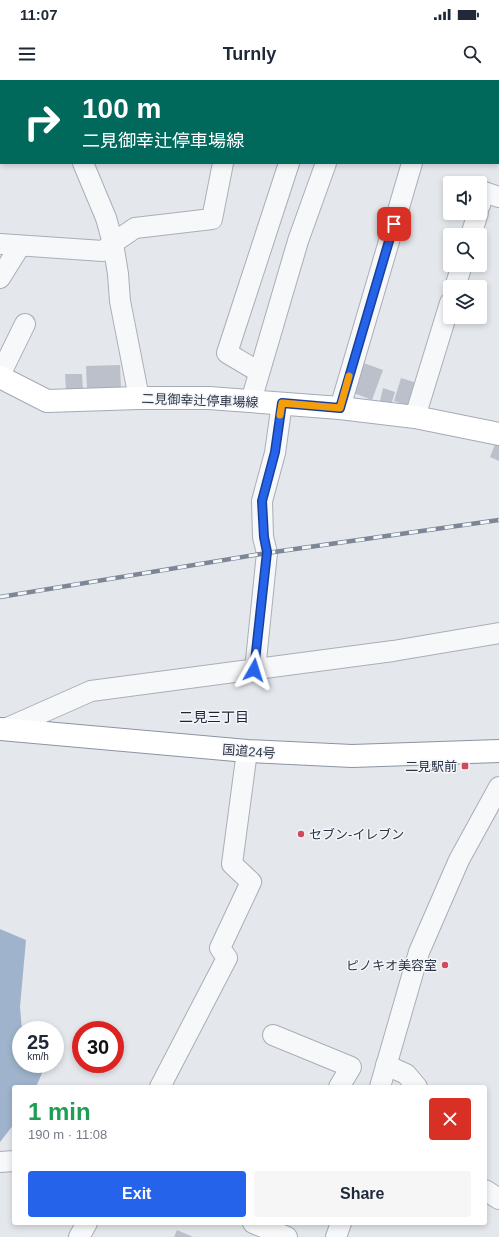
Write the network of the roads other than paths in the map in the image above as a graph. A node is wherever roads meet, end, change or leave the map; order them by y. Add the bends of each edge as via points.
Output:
1 (83, 164) edge
2 (223, 164) edge
3 (289, 164) edge
4 (326, 164) edge
5 (412, 164) edge
6 (487, 193) edge
7 (499, 197) edge
8 (113, 243) junction
9 (0, 244) edge
10 (20, 246) junction
11 (0, 278) edge
12 (25, 324) dead end
13 (444, 324) edge
14 (259, 372) junction
15 (0, 376) edge
16 (139, 398) junction
17 (251, 401) junction
18 (282, 403) junction
19 (340, 408) junction
20 (415, 417) junction
21 (499, 434) edge
22 (499, 633) edge
23 (254, 670) junction
24 (2, 729) edge
25 (247, 751) junction
26 (499, 751) edge
27 (499, 787) edge
28 (273, 1035) dead end
29 (386, 1065) junction
30 (161, 1085) edge
31 (340, 1085) edge
32 (381, 1085) edge
33 (414, 1085) edge
34 (12, 1161) edge
35 (0, 1162) edge
36 (487, 1191) edge
37 (499, 1199) edge
38 (86, 1225) edge
39 (261, 1225) edge
40 (340, 1225) edge
41 (79, 1237) edge
42 (287, 1237) edge
43 (336, 1237) edge

1 - 8 street via 106,218
2 - 8 street via 212,219 135,228
3 - 14 street via 226,352
4 - 14 street via 298,241
5 - 19 street
6 - 7 street
8 - 10 street via 103,251
8 - 16 street via 120,301
9 - 10 street
10 - 11 street
12 - 15 street
13 - 20 street
14 - 17 street
15 - 16 main road, 二見御幸辻停車場線 via 47,401
16 - 17 main road, 二見御幸辻停車場線
17 - 18 main road, 二見御幸辻停車場線
18 - 19 main road, 二見御幸辻停車場線
18 - 23 street via 275,452 262,501 267,552
19 - 20 main road, 二見御幸辻停車場線
20 - 21 main road, 二見御幸辻停車場線
22 - 23 street
23 - 24 street via 91,691
24 - 25 main road, 国道24号
25 - 26 main road, 国道24号 via 352,756
25 - 30 street via 232,864 251,882 220,948 227,958
27 - 29 street via 459,860 419,952
28 - 31 street via 351,1067
29 - 32 street
29 - 33 street via 406,1074
34 - 35 street
36 - 37 street
38 - 41 street
39 - 42 street
40 - 43 street

